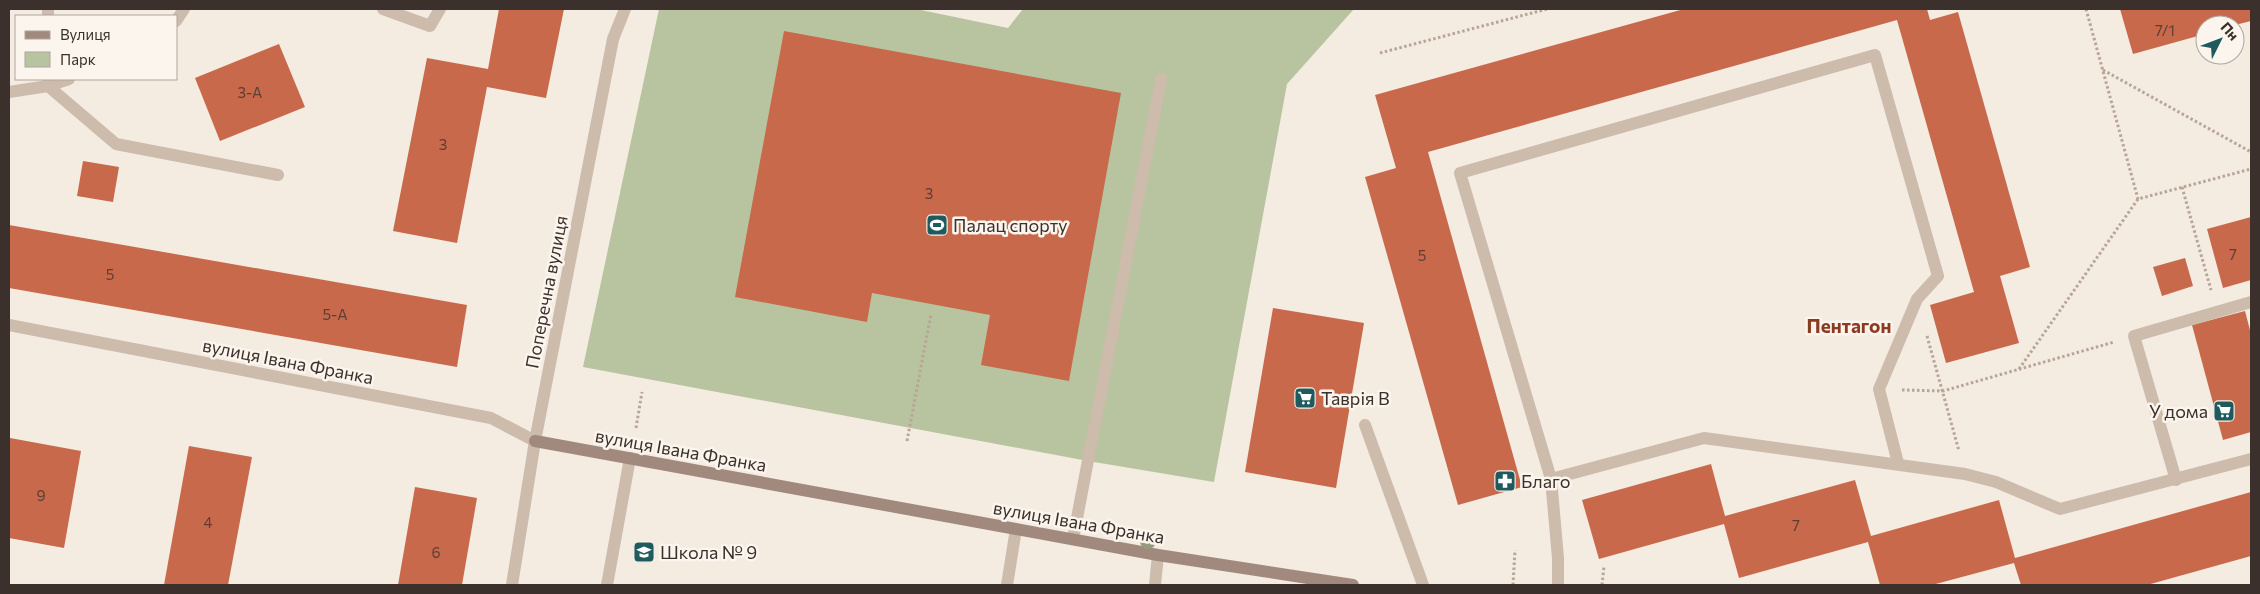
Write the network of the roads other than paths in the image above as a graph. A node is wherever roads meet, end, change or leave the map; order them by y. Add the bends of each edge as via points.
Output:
1 (383, 9) edge
2 (440, 9) edge
3 (625, 9) edge
4 (1161, 79) dead end
5 (62, 80) edge
6 (48, 82) edge
7 (9, 92) edge
8 (278, 175) dead end
9 (2251, 302) edge
10 (9, 325) edge
11 (1365, 425) dead end
12 (535, 441) junction
13 (630, 458) junction
14 (2251, 459) edge
15 (1898, 463) junction
16 (1551, 479) junction
17 (2176, 480) junction
18 (1016, 529) junction
19 (1073, 539) junction
20 (1158, 555) junction
21 (512, 585) edge
22 (607, 585) edge
23 (1007, 585) edge
24 (1155, 585) edge
25 (1353, 585) edge
26 (1423, 585) edge
27 (1558, 585) edge

1 - 2 street via 430,26
3 - 12 street, Поперечна вулиця via 613,39
4 - 19 street
5 - 6 street
6 - 7 street
6 - 8 street via 116,144
9 - 17 street via 2134,336
10 - 12 street, вулиця Івана Франка via 491,418
11 - 26 street
12 - 13 street, вулиця Івана Франка
12 - 21 street, Поперечна вулиця
13 - 18 street, вулиця Івана Франка
13 - 22 street
14 - 17 street
15 - 16 street via 1704,438
15 - 16 street via 1879,389 1917,299 1938,276 1875,55 1460,173
15 - 17 street via 1996,482 2060,509
16 - 27 street
18 - 19 street, вулиця Івана Франка
18 - 23 street
19 - 20 street, вулиця Івана Франка
20 - 24 street
20 - 25 street, вулиця Івана Франка

